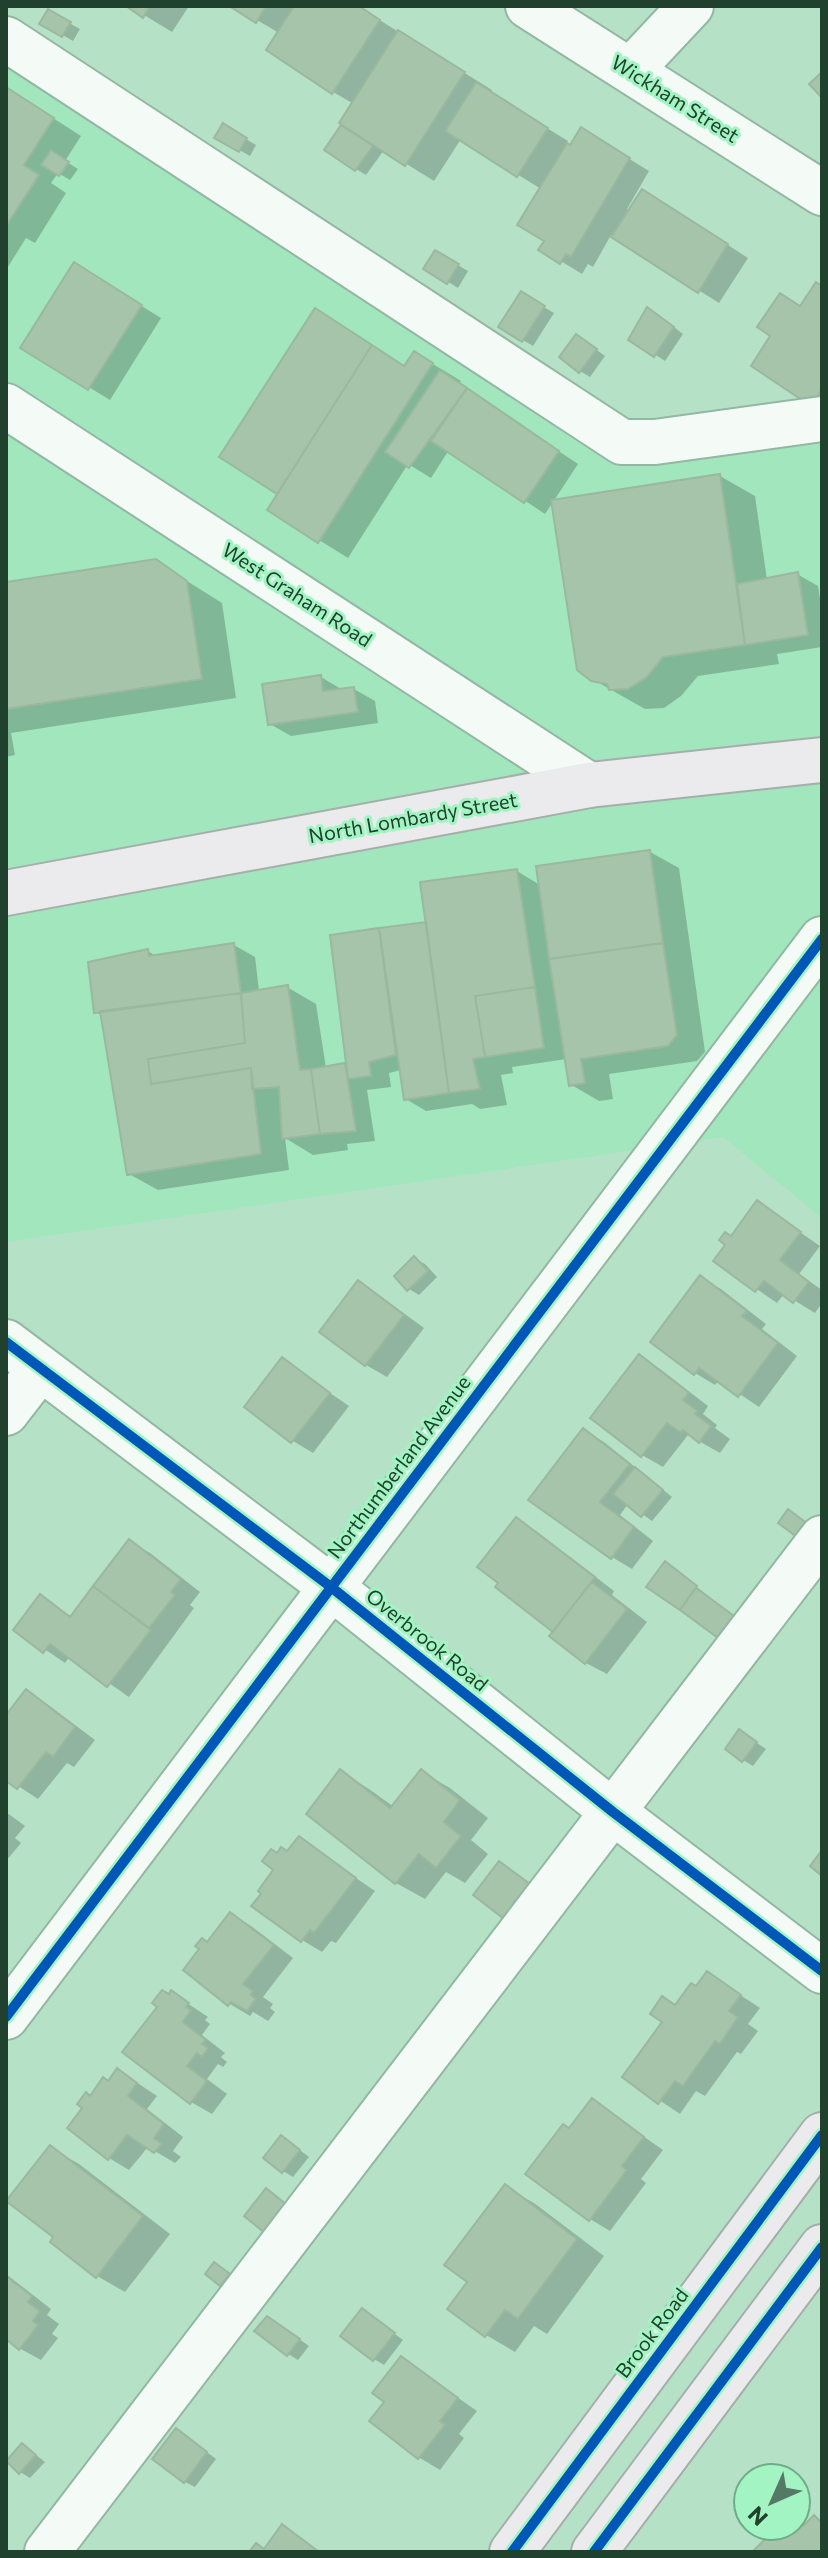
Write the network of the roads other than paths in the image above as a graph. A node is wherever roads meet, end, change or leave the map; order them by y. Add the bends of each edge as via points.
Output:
1 (528, 6) edge
2 (691, 6) edge
3 (6, 39) edge
4 (630, 71) junction
5 (822, 193) edge
6 (6, 406) edge
7 (822, 419) edge
8 (822, 760) edge
9 (589, 785) junction
10 (6, 893) edge
11 (822, 939) edge
12 (6, 1342) edge
13 (40, 1369) junction
14 (6, 1413) edge
15 (822, 1538) edge
16 (331, 1587) junction
17 (613, 1812) junction
18 (822, 1971) edge
19 (6, 2017) edge
20 (822, 2135) edge
21 (822, 2247) edge
22 (47, 2552) edge
23 (512, 2552) edge
24 (594, 2552) edge

1 - 4 street, Wickham Street
2 - 4 street
3 - 7 street via 622,442
4 - 5 street, Wickham Street
6 - 9 street, West Graham Road
8 - 9 main road, North Lombardy Street
9 - 10 main road, North Lombardy Street
11 - 16 street, Northumberland Avenue
12 - 13 street, Overbrook Road
13 - 14 street
13 - 16 street, Overbrook Road
15 - 17 street
16 - 17 street, Overbrook Road
16 - 19 street, Northumberland Avenue
17 - 18 street, Overbrook Road
17 - 22 street
20 - 23 main road, Brook Road
21 - 24 main road

